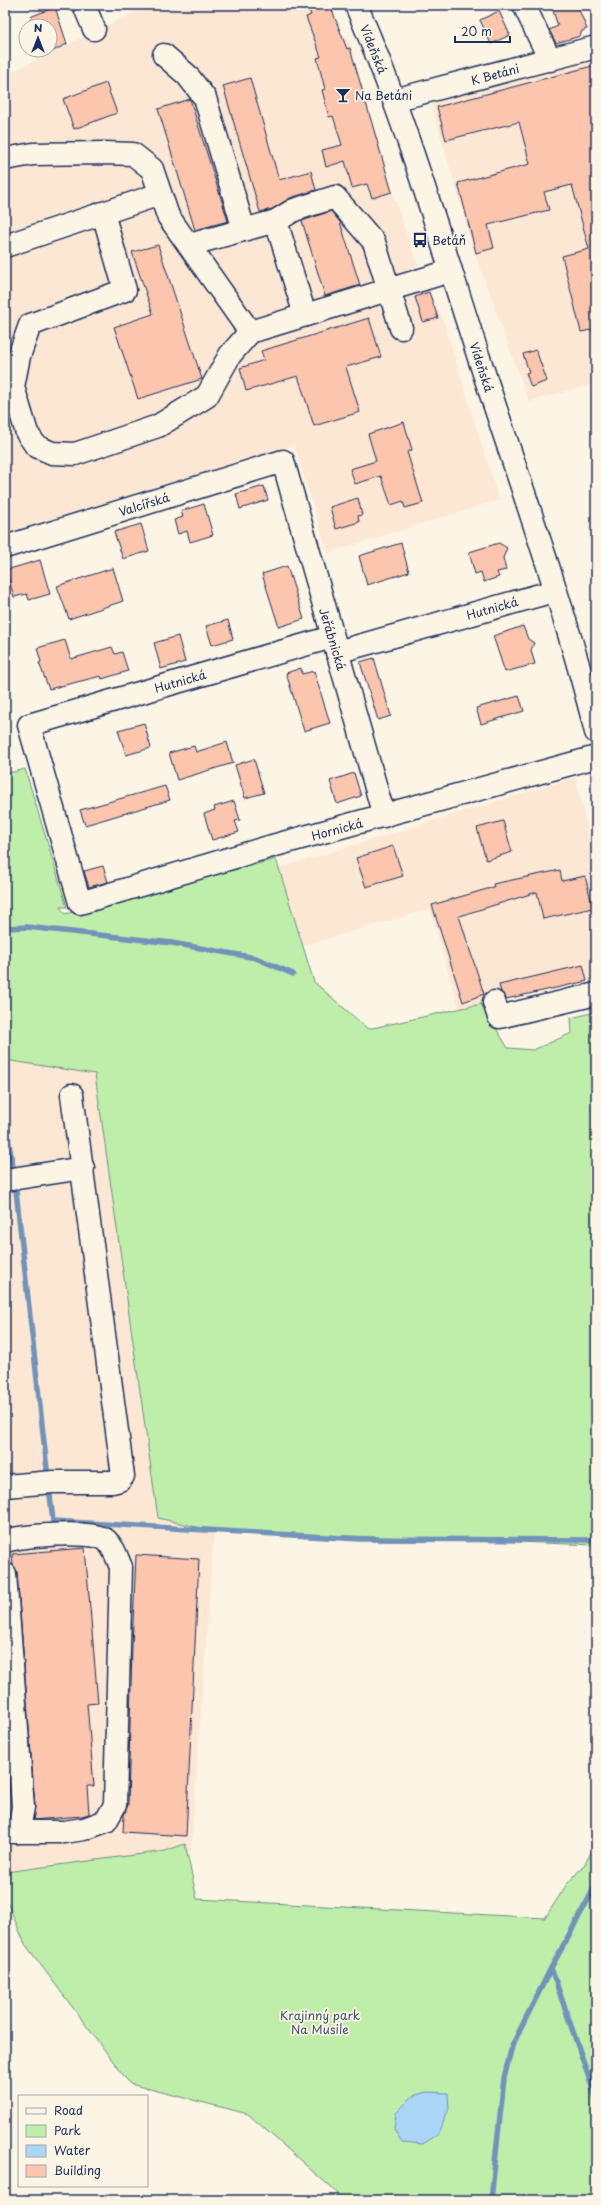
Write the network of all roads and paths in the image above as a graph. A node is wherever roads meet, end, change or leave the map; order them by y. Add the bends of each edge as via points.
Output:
1 (84, 5) edge
2 (356, 5) edge
3 (524, 5) edge
4 (94, 29) dead end
5 (596, 47) edge
6 (164, 55) dead end
7 (550, 60) junction
8 (394, 100) junction
9 (5, 159) edge
10 (160, 194) junction
11 (103, 214) junction
12 (276, 221) junction
13 (244, 230) junction
14 (189, 245) junction
15 (5, 246) edge
16 (450, 271) junction
17 (390, 290) junction
18 (305, 315) junction
19 (400, 328) dead end
20 (250, 332) junction
21 (283, 461) joint
22 (5, 546) edge
23 (554, 590) junction
24 (334, 644) junction
25 (596, 732) edge
26 (596, 757) edge
27 (384, 816) junction
28 (80, 903) joint
29 (596, 994) edge
30 (494, 1002) dead end
31 (72, 1095) dead end
32 (83, 1168) junction
33 (11, 1179) edge
34 (5, 1486) edge
35 (5, 1542) edge
36 (5, 1574) edge
37 (11, 1832) edge

1 - 4 street
2 - 8 street, Vídeňská
3 - 7 street
5 - 7 street, K Betáni
6 - 13 street via 187,75 205,98
7 - 8 street, K Betáni
8 - 16 street, Vídeňská
9 - 10 street via 33,154 133,154 152,169
10 - 11 street
10 - 14 street via 168,216
11 - 15 street
11 - 20 street via 125,290 30,325 13,387 27,433 36,446 52,453 75,454 158,426 207,396 230,356
12 - 13 street
12 - 17 street via 294,210 335,197 374,242
12 - 18 street
13 - 14 street
14 - 20 street
16 - 17 street
16 - 23 street, Vídeňská
17 - 18 street
17 - 19 street
18 - 20 street
21 - 22 street, Valcířská
21 - 24 street, Jeřábnická
23 - 24 street, Hutnická
23 - 25 street, Vídeňská
24 - 27 street, Jeřábnická
24 - 28 street, Hutnická via 29,725
26 - 27 street, Hornická
27 - 28 street, Hornická
29 - 30 street via 499,1017
31 - 32 street
32 - 33 street
32 - 34 street via 123,1476 113,1482 49,1482
35 - 37 street via 49,1534 81,1534 105,1540 115,1552 121,1567 114,1805 106,1821 84,1829 64,1832
36 - 37 street via 23,1807 20,1824

